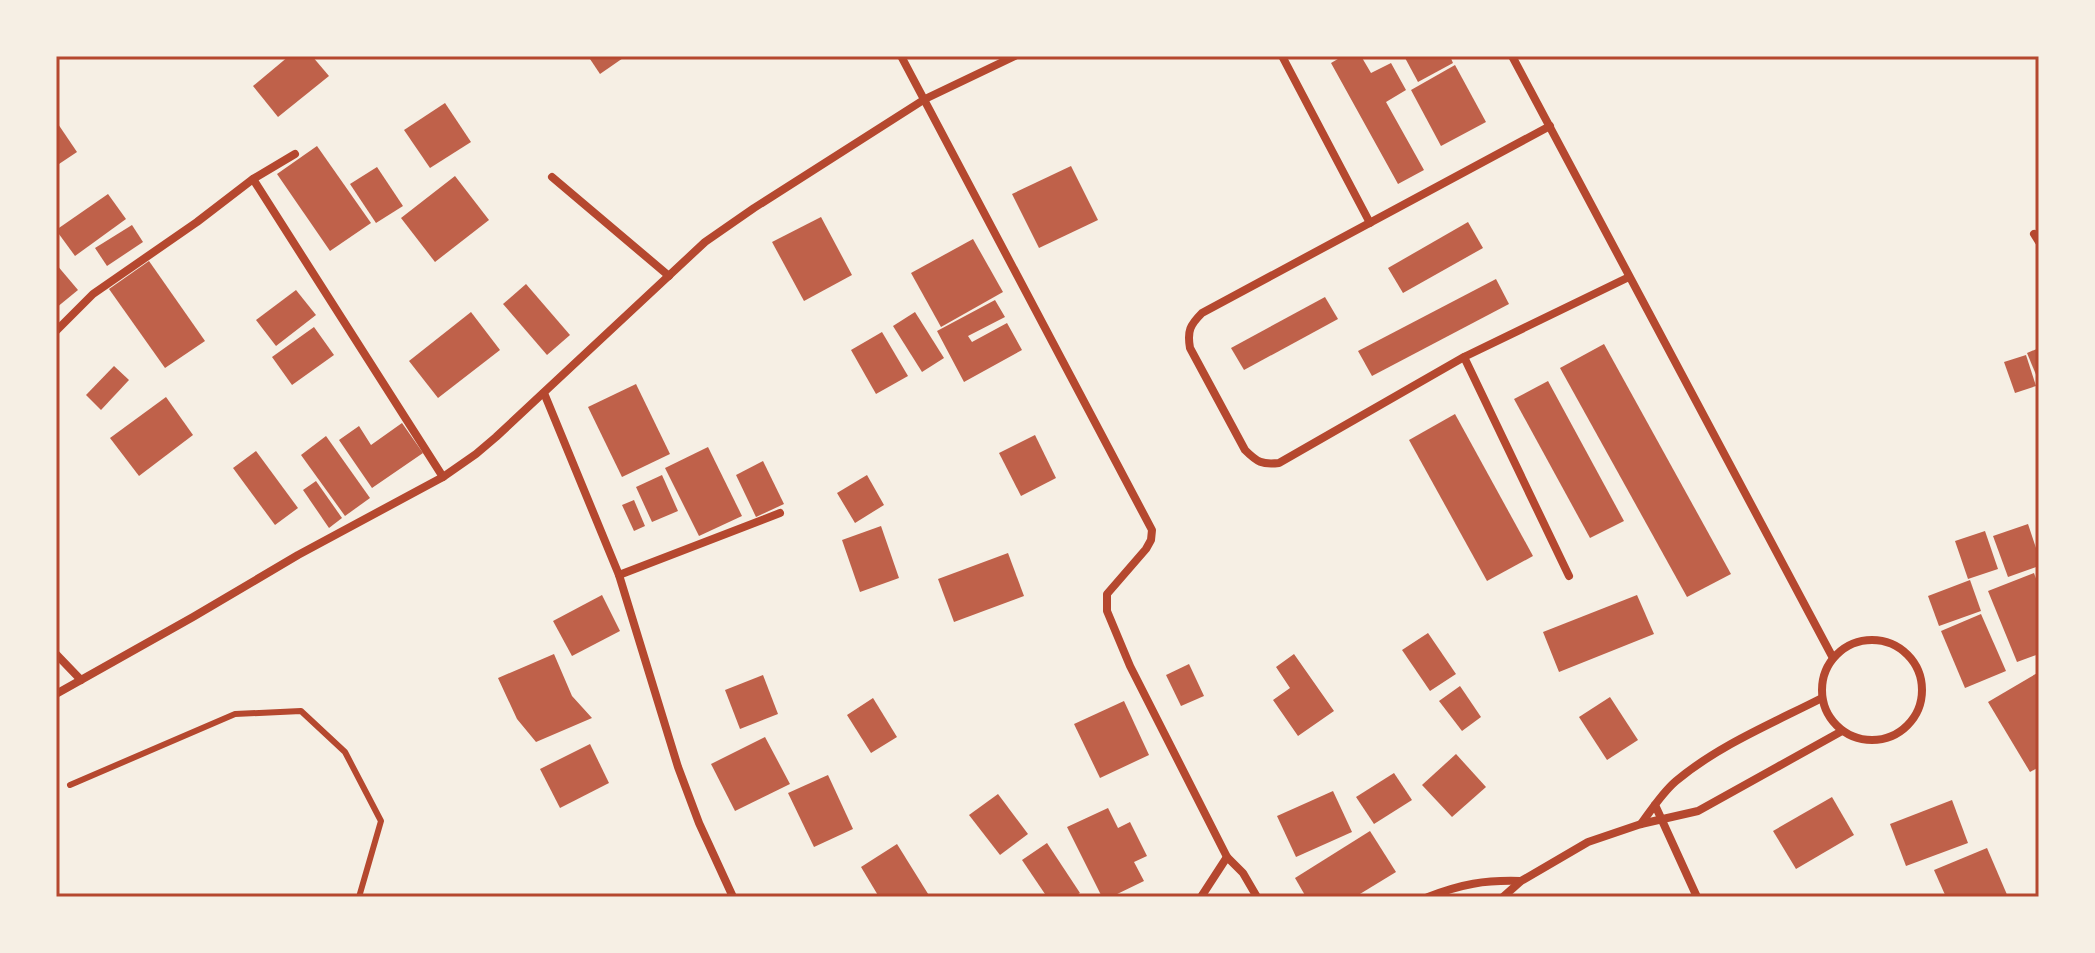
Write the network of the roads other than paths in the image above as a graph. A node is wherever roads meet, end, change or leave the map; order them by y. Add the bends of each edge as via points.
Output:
1 (901, 56) edge
2 (1015, 56) edge
3 (1282, 56) edge
4 (1512, 56) edge
5 (925, 99) junction
6 (1550, 126) junction
7 (295, 154) dead end
8 (552, 177) dead end
9 (253, 179) junction
10 (1370, 223) junction
11 (669, 276) junction
12 (1629, 277) junction
13 (56, 331) edge
14 (1464, 357) junction
15 (544, 393) junction
16 (443, 477) junction
17 (780, 513) dead end
18 (619, 575) junction
19 (1569, 576) dead end
20 (56, 654) edge
21 (1833, 658) junction
22 (81, 680) junction
23 (56, 694) edge
24 (1822, 698) junction
25 (1842, 731) junction
26 (70, 785) dead end
27 (1655, 805) junction
28 (1662, 820) junction
29 (1641, 824) junction
30 (1227, 857) junction
31 (1521, 881) junction
32 (359, 897) edge
33 (733, 897) edge
34 (1201, 897) edge
35 (1257, 897) edge
36 (1428, 897) edge
37 (1503, 897) edge
38 (1697, 897) edge

1 - 5 street
2 - 5 street
3 - 10 street
4 - 6 street
5 - 11 street via 754,208 705,242
5 - 30 street via 1152,530 1146,549 1107,594 1107,611
6 - 10 street
6 - 12 street
7 - 9 street
8 - 11 street
9 - 13 street via 93,294
9 - 16 street
10 - 14 street via 1202,313 1191,327 1190,348 1245,450 1257,462 1279,463
11 - 15 street
12 - 14 street
12 - 21 street
14 - 19 street
15 - 16 street
15 - 18 street
16 - 22 street
17 - 18 street
18 - 33 street via 678,767
20 - 22 street
21 - 24 street via 1823,677
21 - 25 street via 1851,644 1875,639 1898,646 1915,662 1923,684 1921,707 1908,727 1888,739 1864,740
22 - 23 street
24 - 25 street
24 - 27 street via 1721,749 1675,782
25 - 28 street via 1698,811
26 - 32 lane via 235,714 301,711 345,752 381,821
27 - 28 street
27 - 29 street
28 - 29 street
28 - 38 street
29 - 31 street via 1588,842
30 - 34 street
30 - 35 street
31 - 36 street via 1489,880
31 - 37 street

